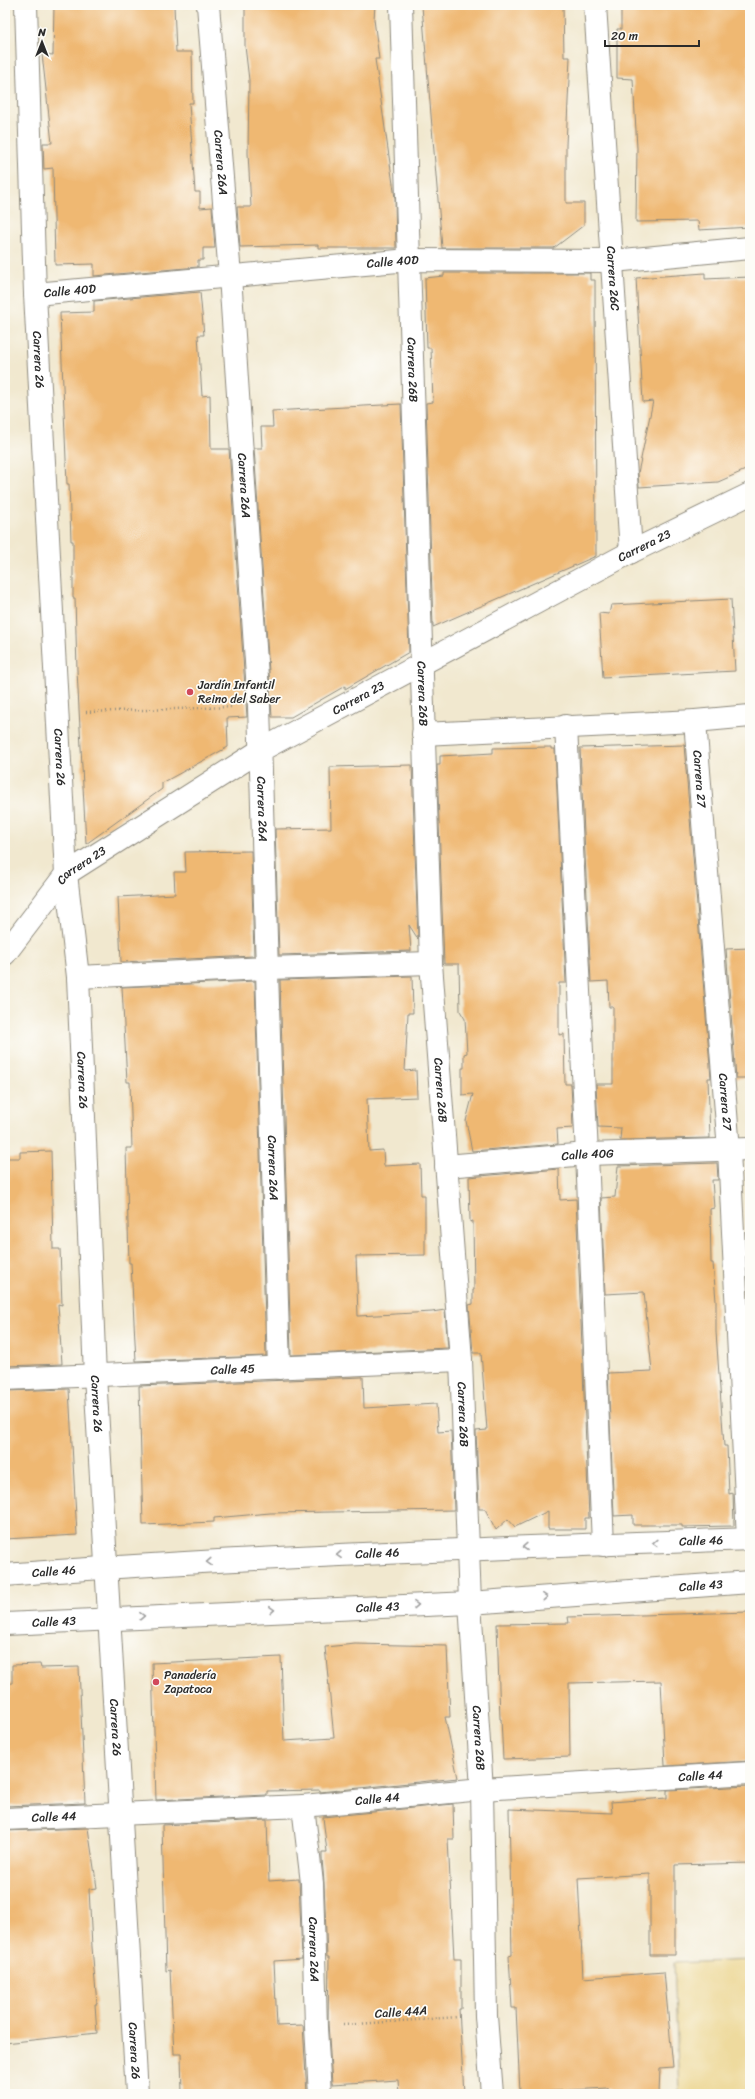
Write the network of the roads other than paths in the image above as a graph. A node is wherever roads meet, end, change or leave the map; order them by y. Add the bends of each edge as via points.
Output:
1 (26, 5) edge
2 (208, 5) edge
3 (401, 5) edge
4 (595, 5) edge
5 (750, 248) edge
6 (409, 260) junction
7 (613, 261) junction
8 (230, 276) junction
9 (35, 294) junction
10 (750, 494) edge
11 (631, 552) junction
12 (420, 664) junction
13 (750, 716) edge
14 (695, 721) junction
15 (566, 726) junction
16 (423, 734) junction
17 (261, 750) junction
18 (66, 874) junction
19 (5, 954) edge
20 (431, 964) junction
21 (268, 968) junction
22 (78, 977) junction
23 (740, 1150) edge
24 (588, 1154) junction
25 (446, 1166) junction
26 (461, 1360) junction
27 (279, 1368) junction
28 (95, 1375) junction
29 (5, 1380) edge
30 (749, 1539) edge
31 (603, 1545) junction
32 (469, 1549) junction
33 (107, 1567) junction
34 (5, 1575) edge
35 (750, 1582) edge
36 (470, 1603) junction
37 (109, 1618) junction
38 (5, 1624) edge
39 (750, 1773) edge
40 (482, 1789) junction
41 (304, 1806) junction
42 (121, 1814) junction
43 (5, 1819) edge
44 (137, 2094) edge
45 (320, 2094) edge
46 (492, 2094) edge

1 - 9 street, Carrera 26
2 - 8 street, Carrera 26A
3 - 6 street, Carrera 26B
4 - 7 street, Carrera 26C
5 - 7 street, Calle 40D
6 - 7 street, Calle 40D
6 - 8 street, Calle 40D
6 - 12 street, Carrera 26B
7 - 11 street, Carrera 26C
8 - 9 street, Calle 40D
8 - 17 street, Carrera 26A
9 - 18 street, Carrera 26
10 - 11 street, Carrera 23
11 - 12 street, Carrera 23
12 - 16 street, Carrera 26B
12 - 17 street, Carrera 23
13 - 14 street
14 - 15 street, Carrera 26B
14 - 23 street, Carrera 27
15 - 16 street, Carrera 26B
15 - 24 street
16 - 20 street, Carrera 26B
17 - 18 street, Carrera 23
17 - 21 street, Carrera 26A
18 - 19 street, Carrera 23
18 - 22 street, Carrera 26
20 - 21 street
20 - 25 street, Carrera 26B
21 - 22 street
21 - 27 street, Carrera 26A
22 - 28 street, Carrera 26
23 - 24 street, Calle 40G
23 - 30 street, Carrera 27
24 - 25 street, Calle 40G
24 - 31 street
25 - 26 street, Carrera 26B
26 - 27 street, Calle 45
26 - 32 street, Carrera 26B
27 - 28 street, Calle 45
28 - 29 street, Calle 45
28 - 33 street, Carrera 26
30 -> 31 street, Calle 46
31 -> 32 street, Calle 46
32 -> 33 street, Calle 46
32 - 36 street, Carrera 26B
33 - 34 street, Calle 46
33 - 37 street, Carrera 26
36 -> 35 street, Calle 43
37 -> 36 street, Calle 43
36 - 40 street, Carrera 26B
37 - 38 street, Calle 43
37 - 42 street, Carrera 26
39 - 40 street, Calle 44
40 - 41 street, Calle 44
40 - 46 street, Carrera 26B via 486,2016
41 - 42 street, Calle 44
41 - 45 street, Carrera 26A via 312,1883
42 - 43 street, Calle 44
42 - 44 street, Carrera 26

